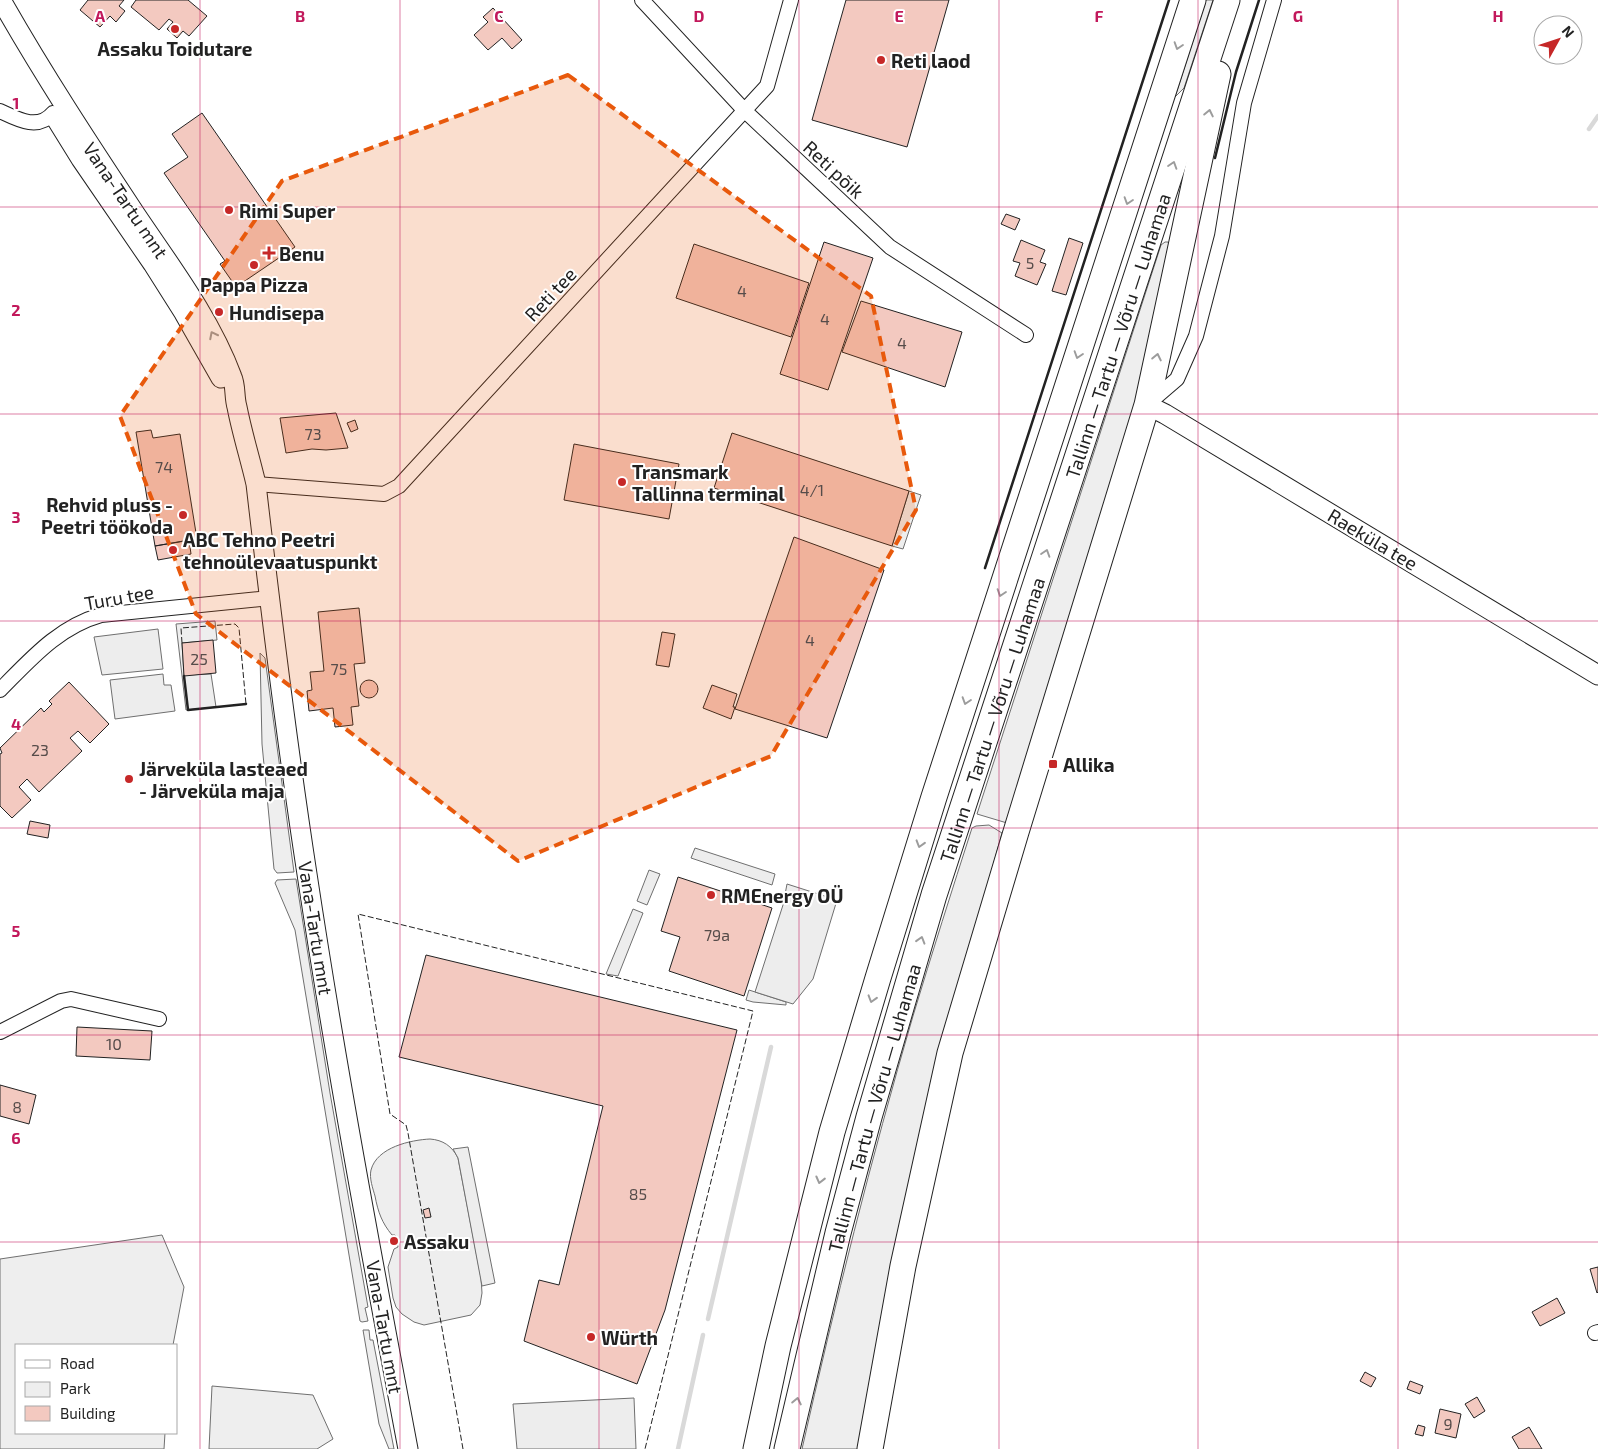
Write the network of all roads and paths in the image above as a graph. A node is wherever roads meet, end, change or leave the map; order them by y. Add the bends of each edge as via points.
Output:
1 (1, 0) edge
2 (642, 0) edge
3 (791, 0) edge
4 (1193, 0) edge
5 (1227, 0) edge
6 (1241, 0) edge
7 (1274, 0) edge
8 (0, 14) edge
9 (0, 111) edge
10 (744, 111) junction
11 (53, 113) junction
12 (1026, 335) dead end
13 (1147, 405) junction
14 (236, 406) junction
15 (256, 484) junction
16 (270, 598) junction
17 (1598, 675) edge
18 (0, 690) edge
19 (159, 1019) dead end
20 (0, 1032) edge
21 (778, 1346) junction
22 (408, 1449) edge
23 (738, 1449) edge
24 (756, 1449) edge
25 (787, 1449) edge
26 (870, 1449) edge

14 -> 1 street, Vana-Tartu mnt via 233,379 202,314 75,124
2 - 10 street, Reti põik
3 - 10 street, Reti tee via 767,86
4 -> 21 highway, Tallinn — Tartu — Võru — Luhamaa via 881,969 832,1132
25 -> 5 highway, Tallinn — Tartu — Võru — Luhamaa via 869,1116 929,914
13 -> 6 highway via 1216,82
7 - 13 street via 1244,103 1222,236 1196,336 1176,380
8 - 11 street, Vana-Tartu mnt
9 - 11 street via 25,122 43,121
10 - 12 street, Reti põik via 890,246
10 - 15 street, Reti tee via 400,486 384,494
11 - 14 street, Vana-Tartu mnt via 180,306
13 - 17 street, Raeküla tee
13 - 26 highway via 950,1053 903,1266
14 - 15 street, Vana-Tartu mnt
15 - 16 street, Vana-Tartu mnt
16 - 18 street, Turu tee via 101,615 83,620 58,634
16 - 22 street, Vana-Tartu mnt via 308,882
19 - 20 street via 71,999
21 - 23 highway via 755,1391
21 - 24 highway, Tallinn — Tartu — Võru — Luhamaa

